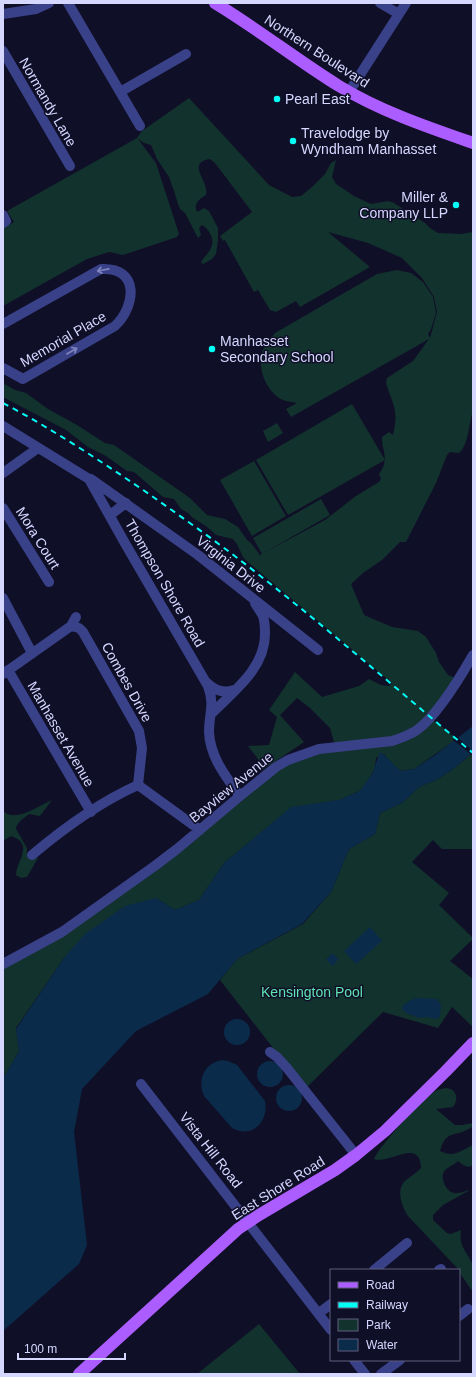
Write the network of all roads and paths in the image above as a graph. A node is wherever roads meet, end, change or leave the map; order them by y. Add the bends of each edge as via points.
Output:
1 (49, 3) edge
2 (68, 3) edge
3 (216, 3) edge
4 (380, 3) edge
5 (406, 3) edge
6 (3, 14) edge
7 (399, 14) junction
8 (3, 51) edge
9 (186, 54) dead end
10 (120, 92) junction
11 (349, 92) junction
12 (140, 126) dead end
13 (473, 143) edge
14 (70, 166) dead end
15 (3, 215) edge
16 (3, 223) edge
17 (3, 324) edge
18 (3, 368) edge
19 (3, 426) edge
20 (38, 448) junction
21 (3, 473) edge
22 (90, 478) junction
23 (126, 503) junction
24 (3, 508) edge
25 (110, 515) junction
26 (50, 582) dead end
27 (245, 592) junction
28 (3, 598) edge
29 (318, 650) dead end
30 (32, 653) junction
31 (473, 655) edge
32 (5, 672) edge
33 (205, 682) junction
34 (234, 690) junction
35 (212, 713) junction
36 (138, 785) junction
37 (240, 796) junction
38 (91, 812) junction
39 (200, 830) junction
40 (32, 856) dead end
41 (3, 964) edge
42 (473, 1043) edge
43 (270, 1052) dead end
44 (141, 1084) dead end
45 (356, 1155) junction
46 (248, 1221) junction
47 (407, 1243) dead end
48 (375, 1269) edge
49 (330, 1305) edge
50 (468, 1309) dead end
51 (319, 1313) junction
52 (460, 1315) edge
53 (330, 1329) edge
54 (355, 1361) edge
55 (399, 1361) edge
56 (79, 1374) edge
57 (365, 1374) edge
58 (381, 1374) edge

1 - 6 street via 36,9
2 - 10 street
3 - 11 main road, Northern Boulevard
4 - 7 street
5 - 7 street
7 - 11 street
8 - 14 street, Normandy Lane
9 - 10 street
10 - 12 street
11 - 13 main road, Northern Boulevard via 414,122
15 - 16 street via 6,221
18 -> 17 street, Memorial Place via 23,379 115,326 127,311 131,298 130,289 121,273 102,269
19 - 20 street
20 - 21 street
20 - 22 street
22 - 23 street, Virginia Drive
22 - 25 street, Thompson Shore Road
23 - 25 street
23 - 27 street, Virginia Drive
24 - 26 street, Mora Court
25 - 33 street, Thompson Shore Road
27 - 29 street, Virginia Drive
27 - 34 street via 263,617 266,627 265,639 257,665
28 - 30 street
30 - 32 street
30 - 36 street, Combes Drive via 74,621 83,632 139,731 142,748
31 - 37 street, Bayview Avenue via 432,716 417,730 392,741 335,746 305,753 276,767
32 - 38 street, Manhasset Avenue
33 - 34 street via 220,691
33 - 35 street, Thompson Shore Road via 211,696
34 - 35 street
35 - 37 street, Thompson Shore Road via 209,731 212,751
36 - 38 street via 121,792
36 - 39 street
37 - 39 street, Bayview Avenue
38 - 40 street via 56,835
39 - 41 street, Bayview Avenue via 62,932
42 - 45 main road, East Shore Road via 385,1131
43 - 45 street via 287,1068
44 - 46 street, Vista Hill Road
45 - 46 main road, East Shore Road
46 - 51 street, Vista Hill Road
46 - 56 main road, East Shore Road
47 - 48 street
49 - 51 street
50 - 52 street
51 - 53 street, Vista Hill Road
54 - 57 street
55 - 58 street

